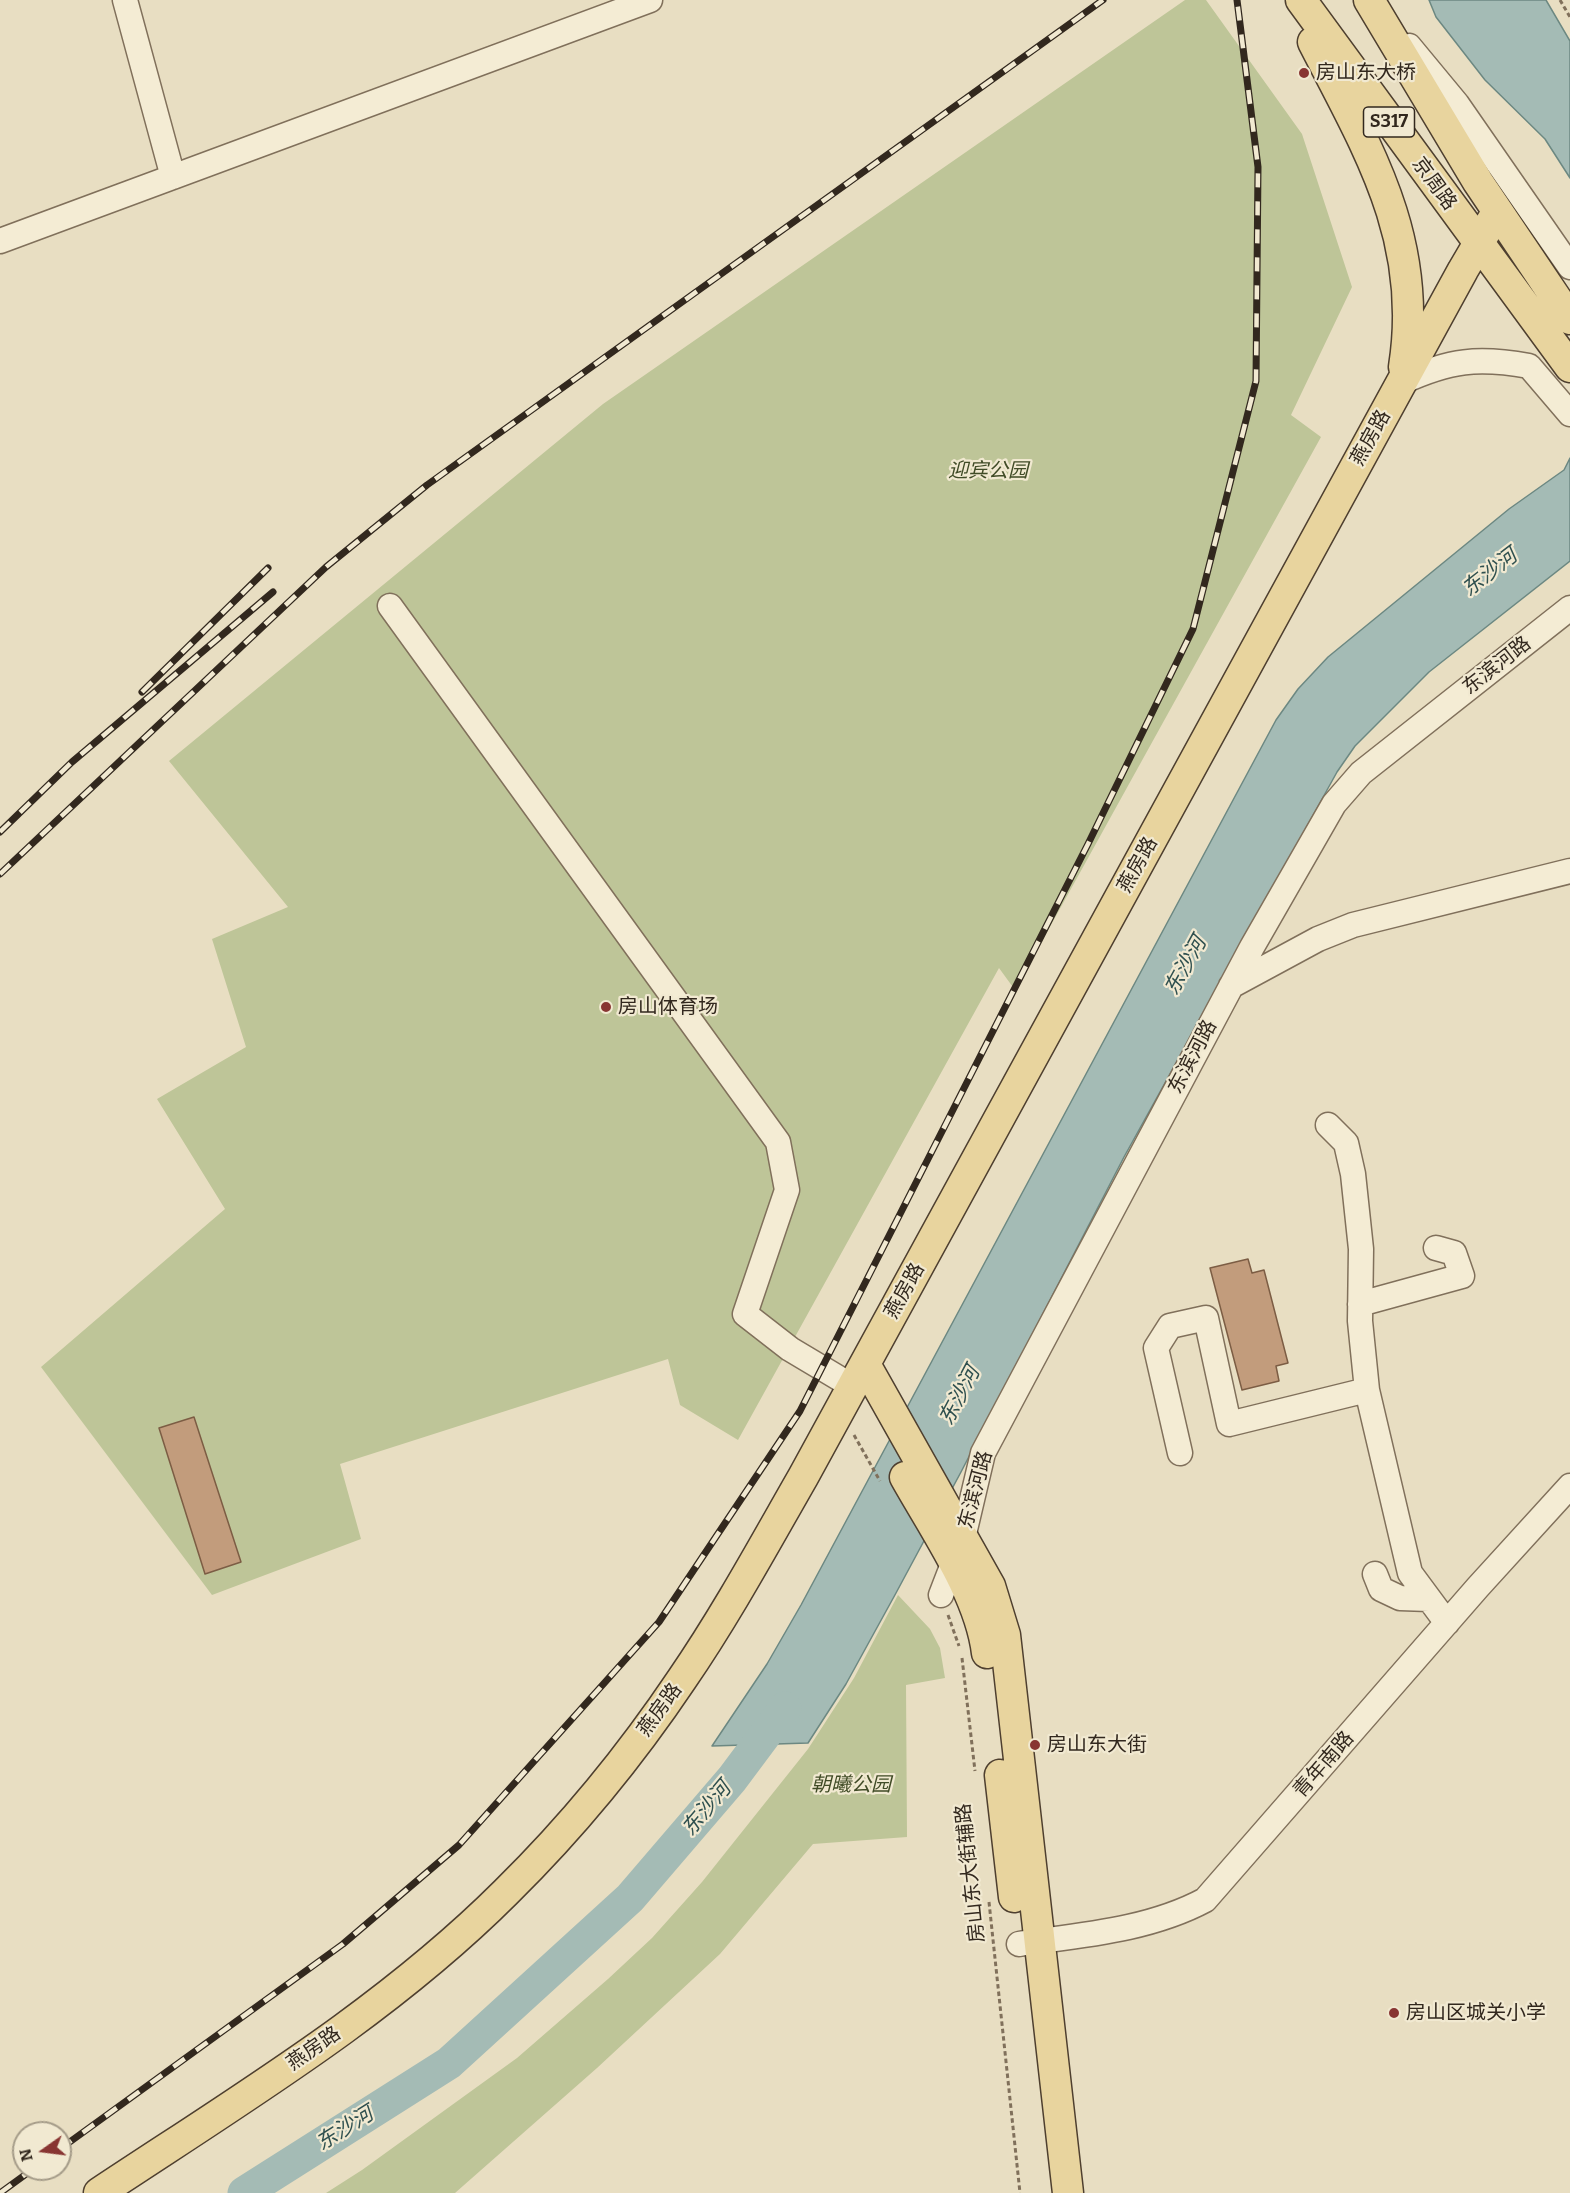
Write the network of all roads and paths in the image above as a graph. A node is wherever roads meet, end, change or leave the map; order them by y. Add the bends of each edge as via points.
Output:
1 (125, 0) edge
2 (650, 0) edge
3 (1290, 0) edge
4 (1301, 0) edge
5 (1369, 0) edge
6 (1560, 0) edge
7 (1570, 16) edge
8 (173, 177) junction
9 (1497, 212) junction
10 (0, 241) edge
11 (1478, 243) junction
12 (1570, 267) edge
13 (1570, 319) edge
14 (1529, 366) junction
15 (1570, 367) edge
16 (1570, 374) edge
17 (1402, 382) junction
18 (1568, 412) edge
19 (390, 606) dead end
20 (1570, 608) edge
21 (1570, 871) edge
22 (1231, 986) junction
23 (1328, 1125) dead end
24 (1436, 1248) dead end
25 (1360, 1304) junction
26 (858, 1375) junction
27 (1367, 1390) junction
28 (1180, 1453) dead end
29 (1570, 1486) edge
30 (951, 1537) junction
31 (1375, 1574) dead end
32 (941, 1595) joint
33 (1429, 1599) junction
34 (1447, 1623) junction
35 (976, 1772) dead end
36 (989, 1900) dead end
37 (1029, 1943) junction
38 (99, 2193) edge
39 (1020, 2193) edge
40 (1047, 2193) edge
41 (1068, 2193) edge

1 - 8 street
2 - 8 street
3 - 17 main road via 1371,155 1399,233 1410,300
4 - 11 main road, 京周路 / S317
5 - 9 main road, 京周路 / S317
5 - 12 street via 1457,104
6 - 7 path
8 - 10 street
9 - 11 main road, 燕房路
9 - 13 main road, 京周路 / S317
11 - 15 main road, 京周路 / S317
11 - 17 main road, 燕房路
14 - 16 street
14 - 17 street via 1483,360 1460,362
14 - 18 street
17 - 26 main road, 燕房路
19 - 26 street via 778,1142 787,1190 745,1314 790,1349
20 - 22 street, 东滨河路 via 1361,773 1334,804
21 - 22 street via 1353,926 1318,939
22 - 30 street, 东滨河路 via 984,1454
23 - 25 street via 1346,1143 1353,1174 1361,1249
24 - 25 street via 1454,1253 1462,1276
25 - 27 street
26 - 30 main road
26 - 38 main road, 燕房路 via 743,1581 683,1679 619,1765 506,1892 370,2011
27 - 28 street via 1229,1424 1206,1318 1170,1326 1156,1348
27 - 33 street via 1410,1573
29 - 34 street, 青年南路
30 - 32 street, 东滨河路
30 - 37 main road via 985,1639
31 - 33 street via 1381,1589 1400,1598
32 - 35 path via 961,1652
33 - 34 street
34 - 37 street, 青年南路 via 1205,1900 1184,1911 1132,1925
36 - 39 path, 房山东大街辅路
37 - 40 main road
37 - 41 main road

